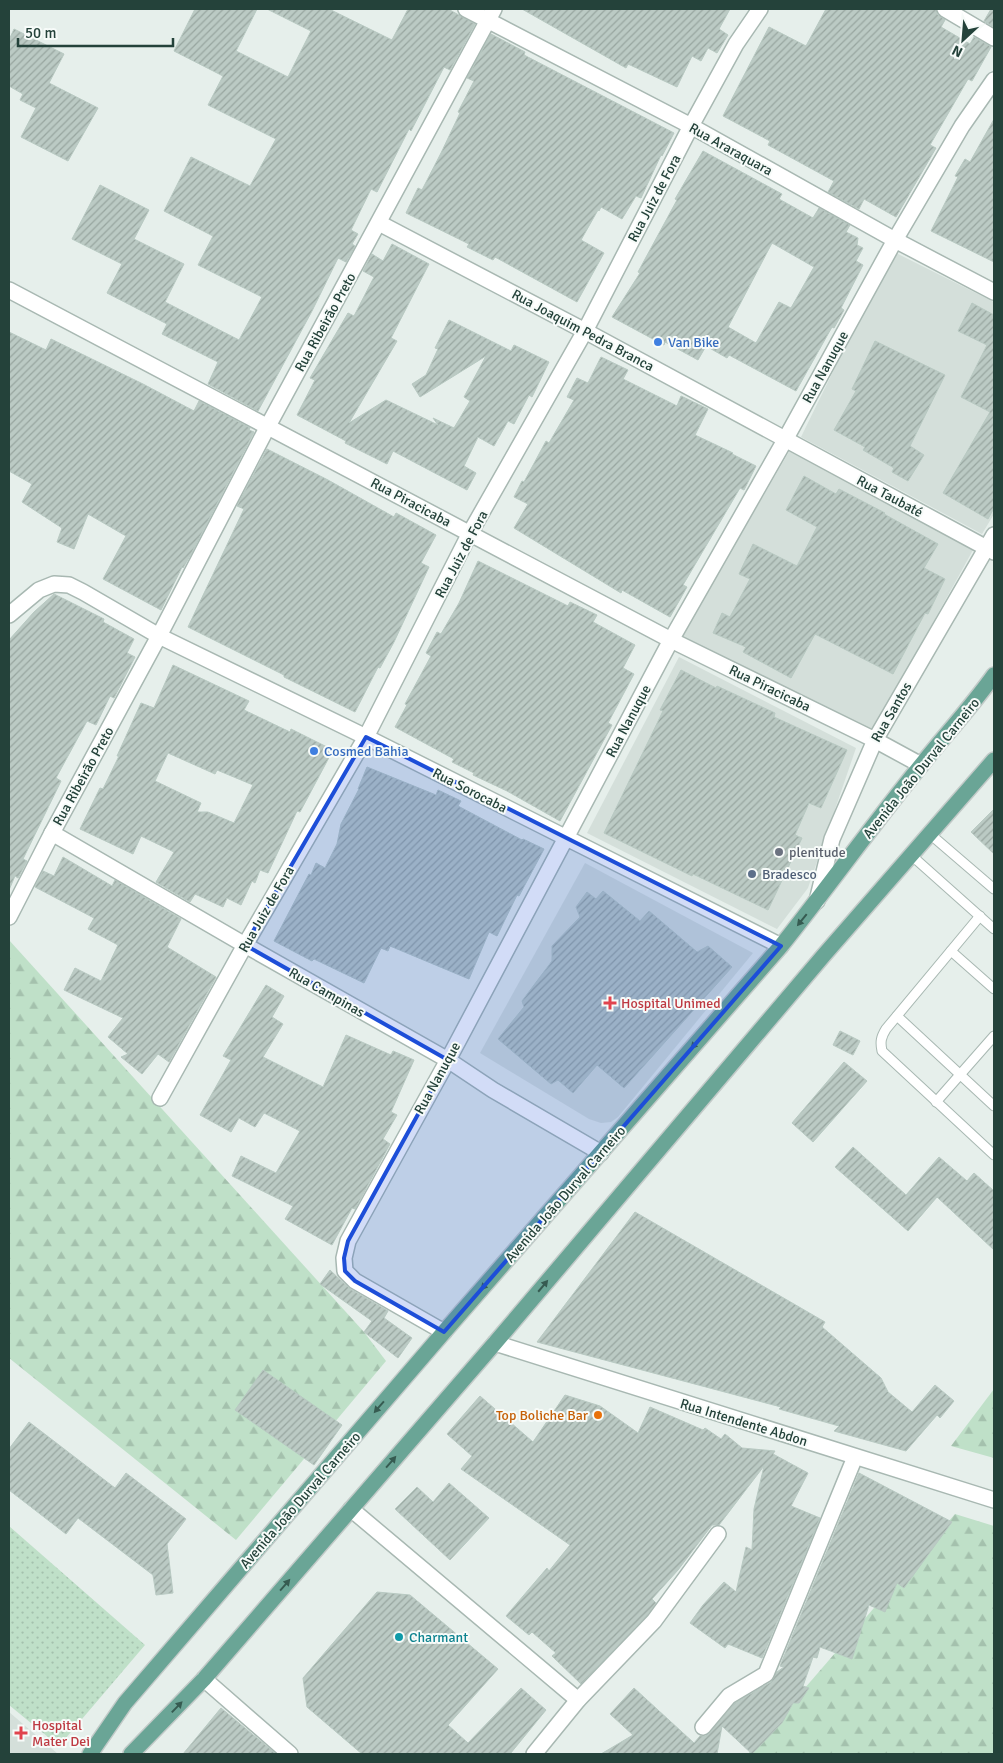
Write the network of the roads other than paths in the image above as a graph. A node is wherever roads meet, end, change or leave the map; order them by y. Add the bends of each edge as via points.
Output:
1 (466, 9) edge
2 (760, 9) edge
3 (945, 9) edge
4 (491, 14) edge
5 (994, 38) edge
6 (994, 80) edge
7 (691, 126) junction
8 (379, 222) junction
9 (895, 240) junction
10 (9, 290) edge
11 (994, 292) edge
12 (585, 330) junction
13 (268, 426) junction
14 (786, 440) junction
15 (470, 533) junction
16 (992, 545) edge
17 (9, 615) edge
18 (159, 636) junction
19 (671, 640) junction
20 (994, 675) edge
21 (366, 737) junction
22 (875, 740) junction
23 (994, 760) edge
24 (921, 765) junction
25 (52, 833) junction
26 (930, 834) junction
27 (566, 839) junction
28 (911, 856) junction
29 (994, 889) edge
30 (816, 902) junction
31 (980, 916) junction
32 (9, 917) edge
33 (994, 929) edge
34 (244, 945) junction
35 (781, 946) junction
36 (951, 951) junction
37 (994, 989) edge
38 (897, 1016) junction
39 (994, 1036) edge
40 (448, 1060) junction
41 (960, 1075) junction
42 (160, 1098) dead end
43 (936, 1102) junction
44 (994, 1106) edge
45 (601, 1153) junction
46 (994, 1155) edge
47 (444, 1332) junction
48 (495, 1344) junction
49 (855, 1457) junction
50 (994, 1500) edge
51 (351, 1509) junction
52 (718, 1534) dead end
53 (204, 1679) junction
54 (578, 1700) junction
55 (125, 1703) junction
56 (703, 1727) dead end
57 (155, 1730) junction
58 (79, 1754) edge
59 (90, 1754) edge
60 (131, 1754) edge
61 (137, 1754) edge
62 (290, 1754) edge
63 (534, 1754) edge

1 - 4 street, Rua Araraquara
2 - 7 street, Rua Juiz de Fora via 736,44
3 - 5 street
4 - 7 street, Rua Araraquara
4 - 8 street, Rua Ribeirão Preto
6 - 9 street, Rua Nanuque via 962,126
7 - 9 street, Rua Araraquara
7 - 12 street, Rua Juiz de Fora
8 - 12 street, Rua Joaquim Pedra Branca
8 - 13 street, Rua Ribeirão Preto
9 - 11 street, Rua Araraquara
9 - 14 street, Rua Nanuque
10 - 13 street, Rua Piracicaba
12 - 14 street, Rua Joaquim Pedra Branca
12 - 15 street, Rua Juiz de Fora
13 - 15 street, Rua Piracicaba
13 - 18 street, Rua Ribeirão Preto
14 - 16 street, Rua Taubaté
14 - 19 street, Rua Nanuque
15 - 19 street, Rua Piracicaba
15 - 21 street, Rua Juiz de Fora
16 - 22 street, Rua Santos
17 - 18 street via 40,590 54,584 68,585
18 - 21 street, Rua Sorocaba
18 - 25 street, Rua Ribeirão Preto
19 - 22 street, Rua Piracicaba
19 - 27 street, Rua Nanuque
20 - 24 main road, Avenida João Durval Carneiro
21 - 27 street, Rua Sorocaba
21 - 34 street, Rua Juiz de Fora
22 - 24 street, Rua Piracicaba
22 - 30 street, Rua Santos via 832,839
23 - 26 main road
24 - 30 main road, Avenida João Durval Carneiro
25 - 32 street, Rua Ribeirão Preto
25 - 34 street, Rua Campinas
26 - 28 main road
26 - 29 lane
27 - 35 street, Rua Sorocaba
27 - 40 street, Rua Nanuque
28 - 31 lane
48 -> 28 main road
30 -> 35 main road, Avenida João Durval Carneiro
31 - 33 lane
31 - 36 lane
34 - 40 street, Rua Campinas
34 - 42 street, Rua Juiz de Fora
35 -> 45 main road, Avenida João Durval Carneiro
36 - 37 lane
36 - 38 lane
38 - 41 lane
38 - 43 lane via 881,1038 882,1051
39 - 41 lane
40 - 45 street, Rua Campinas
40 - 47 street, Rua Nanuque via 348,1241 344,1258 344,1271 355,1281
41 - 43 lane
41 - 44 lane
43 - 46 lane
45 -> 47 main road, Avenida João Durval Carneiro
47 -> 55 main road, Avenida João Durval Carneiro
48 - 49 street, Rua Intendente Abdon
51 -> 48 main road
49 - 50 street, Rua Intendente Abdon
49 - 56 street via 766,1674 730,1696
53 -> 51 main road
51 - 54 street
52 - 54 street via 654,1621
57 -> 53 main road
53 - 62 street
54 - 63 street
55 - 58 main road, Avenida João Durval Carneiro
55 - 59 main road, Avenida João Durval Carneiro
57 - 60 main road
57 - 61 main road

